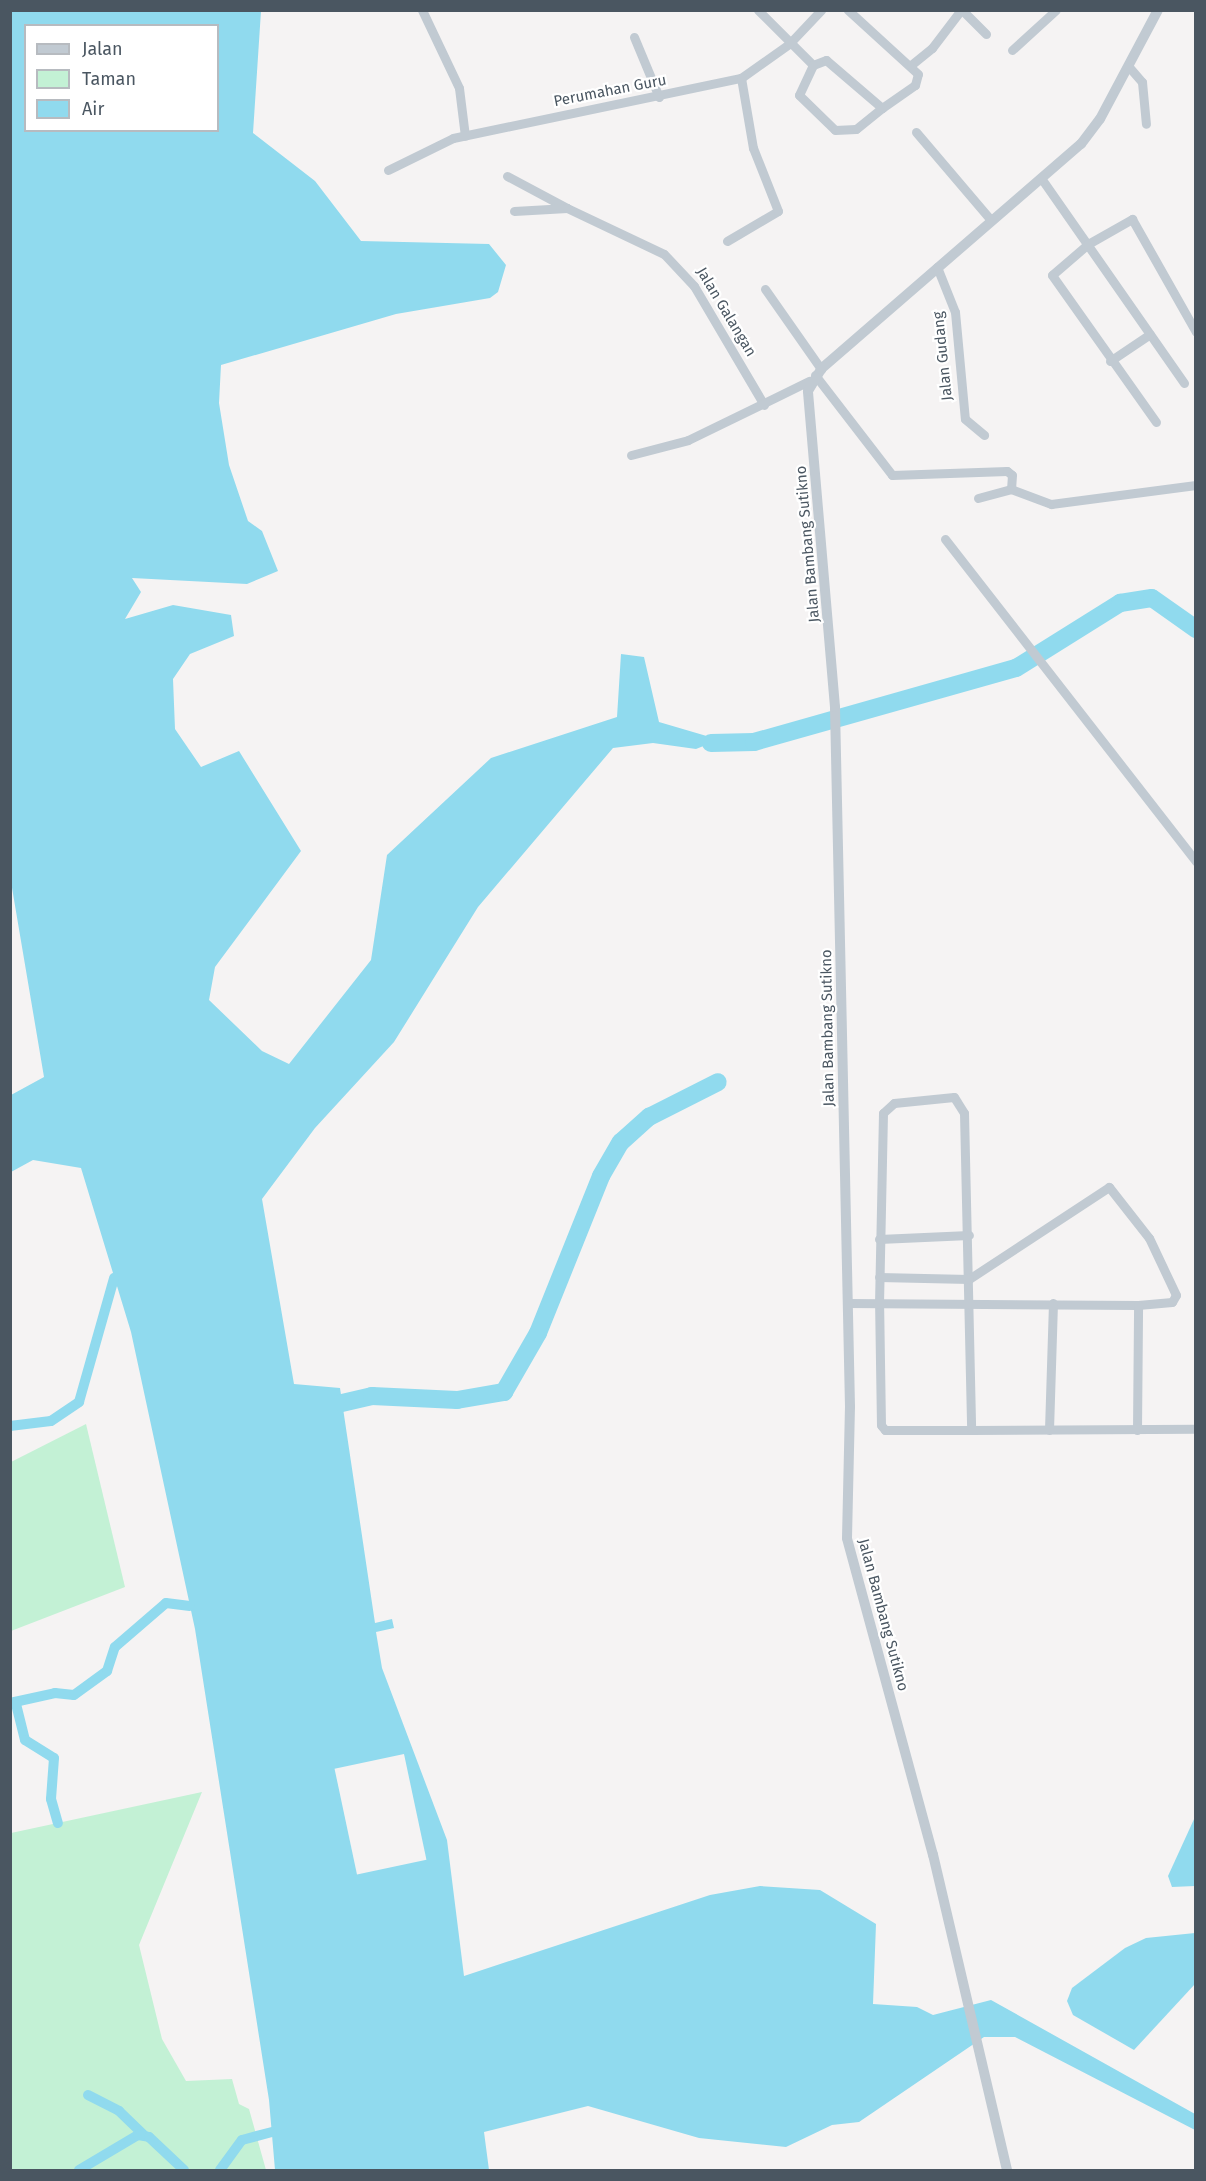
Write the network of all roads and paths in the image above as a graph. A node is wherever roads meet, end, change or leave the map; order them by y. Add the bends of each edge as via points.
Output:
1 (422, 10) edge
2 (758, 10) edge
3 (820, 10) edge
4 (848, 10) edge
5 (961, 10) edge
6 (1056, 10) edge
7 (1158, 10) edge
8 (986, 34) dead end
9 (634, 38) dead end
10 (789, 44) junction
11 (1012, 50) dead end
12 (813, 65) junction
13 (910, 65) junction
14 (1129, 67) junction
15 (741, 78) junction
16 (659, 97) junction
17 (882, 108) junction
18 (1146, 124) dead end
19 (916, 132) dead end
20 (465, 136) junction
21 (388, 170) dead end
22 (507, 176) dead end
23 (1041, 178) junction
24 (567, 208) junction
25 (514, 211) dead end
26 (991, 220) junction
27 (727, 241) dead end
28 (1088, 244) junction
29 (937, 267) junction
30 (765, 289) dead end
31 (1196, 332) edge
32 (1150, 334) junction
33 (1110, 360) junction
34 (815, 375) junction
35 (1184, 383) dead end
36 (764, 405) junction
37 (1156, 422) dead end
38 (984, 435) dead end
39 (631, 455) dead end
40 (1196, 485) edge
41 (1011, 489) junction
42 (978, 498) dead end
43 (945, 539) dead end
44 (1196, 862) edge
45 (969, 1235) junction
46 (879, 1239) junction
47 (879, 1277) junction
48 (969, 1279) junction
49 (847, 1303) junction
50 (1053, 1303) junction
51 (879, 1304) junction
52 (1138, 1305) junction
53 (968, 1306) junction
54 (1196, 1429) edge
55 (970, 1430) junction
56 (1049, 1430) junction
57 (1137, 1430) junction
58 (1008, 2170) edge

1 - 20 street via 459,88
2 - 10 street
3 - 10 street, Perumahan Guru
4 - 13 street
5 - 8 street
5 - 13 street via 933,48
6 - 11 street
7 - 14 street
9 - 16 street
10 - 12 street
10 - 15 street, Perumahan Guru
12 - 17 street via 826,60
12 - 17 street via 799,95 836,130 856,129
13 - 17 street via 918,74 915,85
14 - 18 street via 1142,82
14 - 23 street via 1091,130
15 - 16 street, Perumahan Guru
15 - 27 street via 753,148 778,211
16 - 20 street, Perumahan Guru
19 - 26 street
20 - 21 street, Perumahan Guru
22 - 24 street
23 - 26 street
23 - 28 street
24 - 25 street, Jalan Galangan
24 - 36 street, Jalan Galangan via 664,254 681,268
26 - 29 street
28 - 31 street via 1129,218 1137,222
28 - 32 street
28 - 33 street via 1052,275
29 - 34 street
29 - 38 street, Jalan Gudang via 955,312 965,419
30 - 34 street
32 - 33 street
32 - 35 street
33 - 37 street
34 - 36 street
34 - 41 street via 892,475 1007,471 1012,475
34 - 49 street, Jalan Bambang Sutikno via 835,707
36 - 39 street via 688,440
40 - 41 street via 1051,504
41 - 42 street
43 - 44 street
45 - 46 street
45 - 46 street via 964,1113 954,1098 894,1103 883,1113
45 - 48 street
46 - 47 street
47 - 48 street
47 - 51 street
48 - 52 street via 1109,1187 1149,1238 1176,1292 1172,1302
48 - 53 street
49 - 51 street
49 - 58 street, Jalan Bambang Sutikno via 849,1556 910,1764
50 - 52 street
50 - 53 street
50 - 56 street
51 - 53 street
51 - 55 street via 882,1428
52 - 57 street
53 - 55 street
54 - 57 street
55 - 56 street
56 - 57 street

